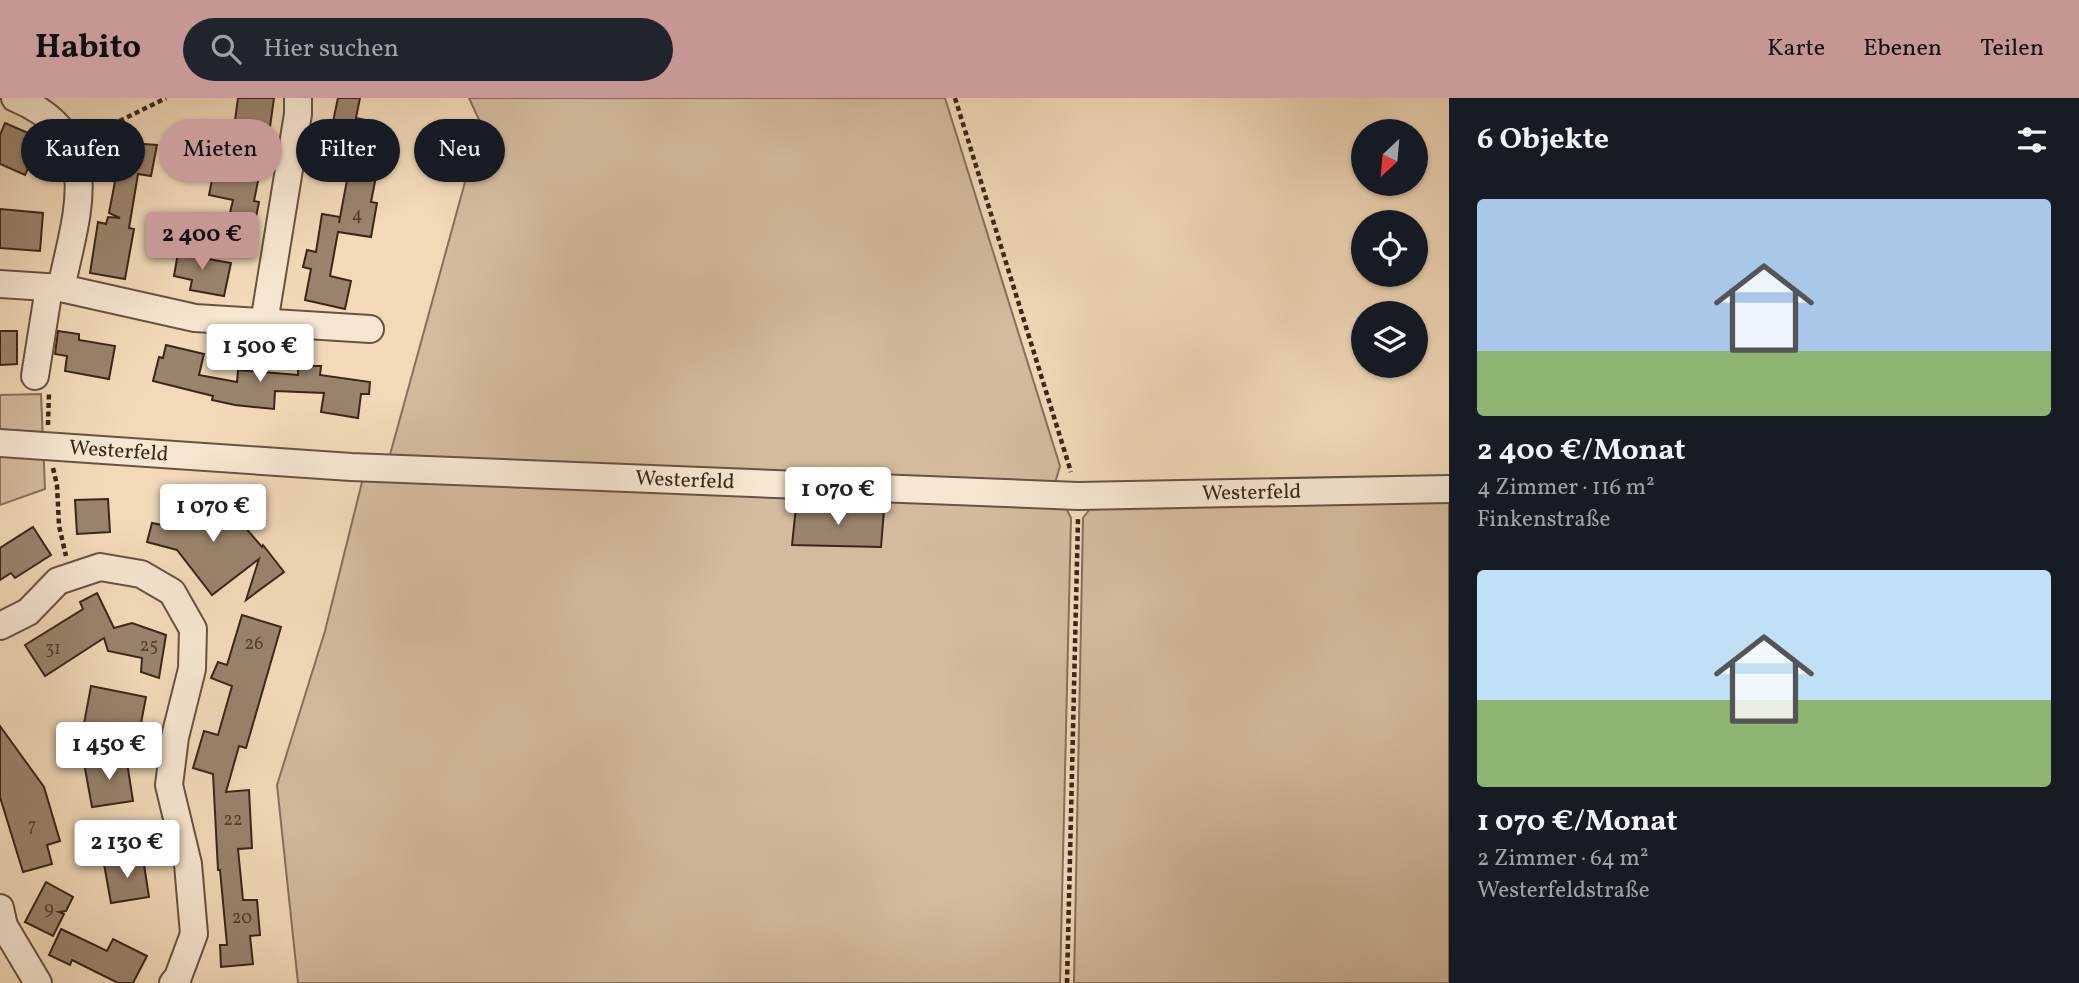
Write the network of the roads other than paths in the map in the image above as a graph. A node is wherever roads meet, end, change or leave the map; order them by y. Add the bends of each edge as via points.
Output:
1 (15, 98) edge
2 (298, 98) edge
3 (0, 284) edge
4 (55, 288) junction
5 (264, 323) junction
6 (370, 329) dead end
7 (35, 376) road end
8 (0, 443) edge
9 (1449, 489) edge
10 (0, 626) edge
11 (0, 908) edge
12 (38, 983) edge
13 (173, 983) edge

1 - 4 street via 34,106 60,127 78,162 79,203
2 - 5 street
3 - 4 street
4 - 5 street via 195,318
4 - 7 street
5 - 6 street
8 - 9 street, Westerfeld via 351,467 1078,496
10 - 13 street via 28,612 58,581 100,567 141,574 173,592 193,629 192,668 169,785 188,864 194,934
11 - 12 street via 4,926

